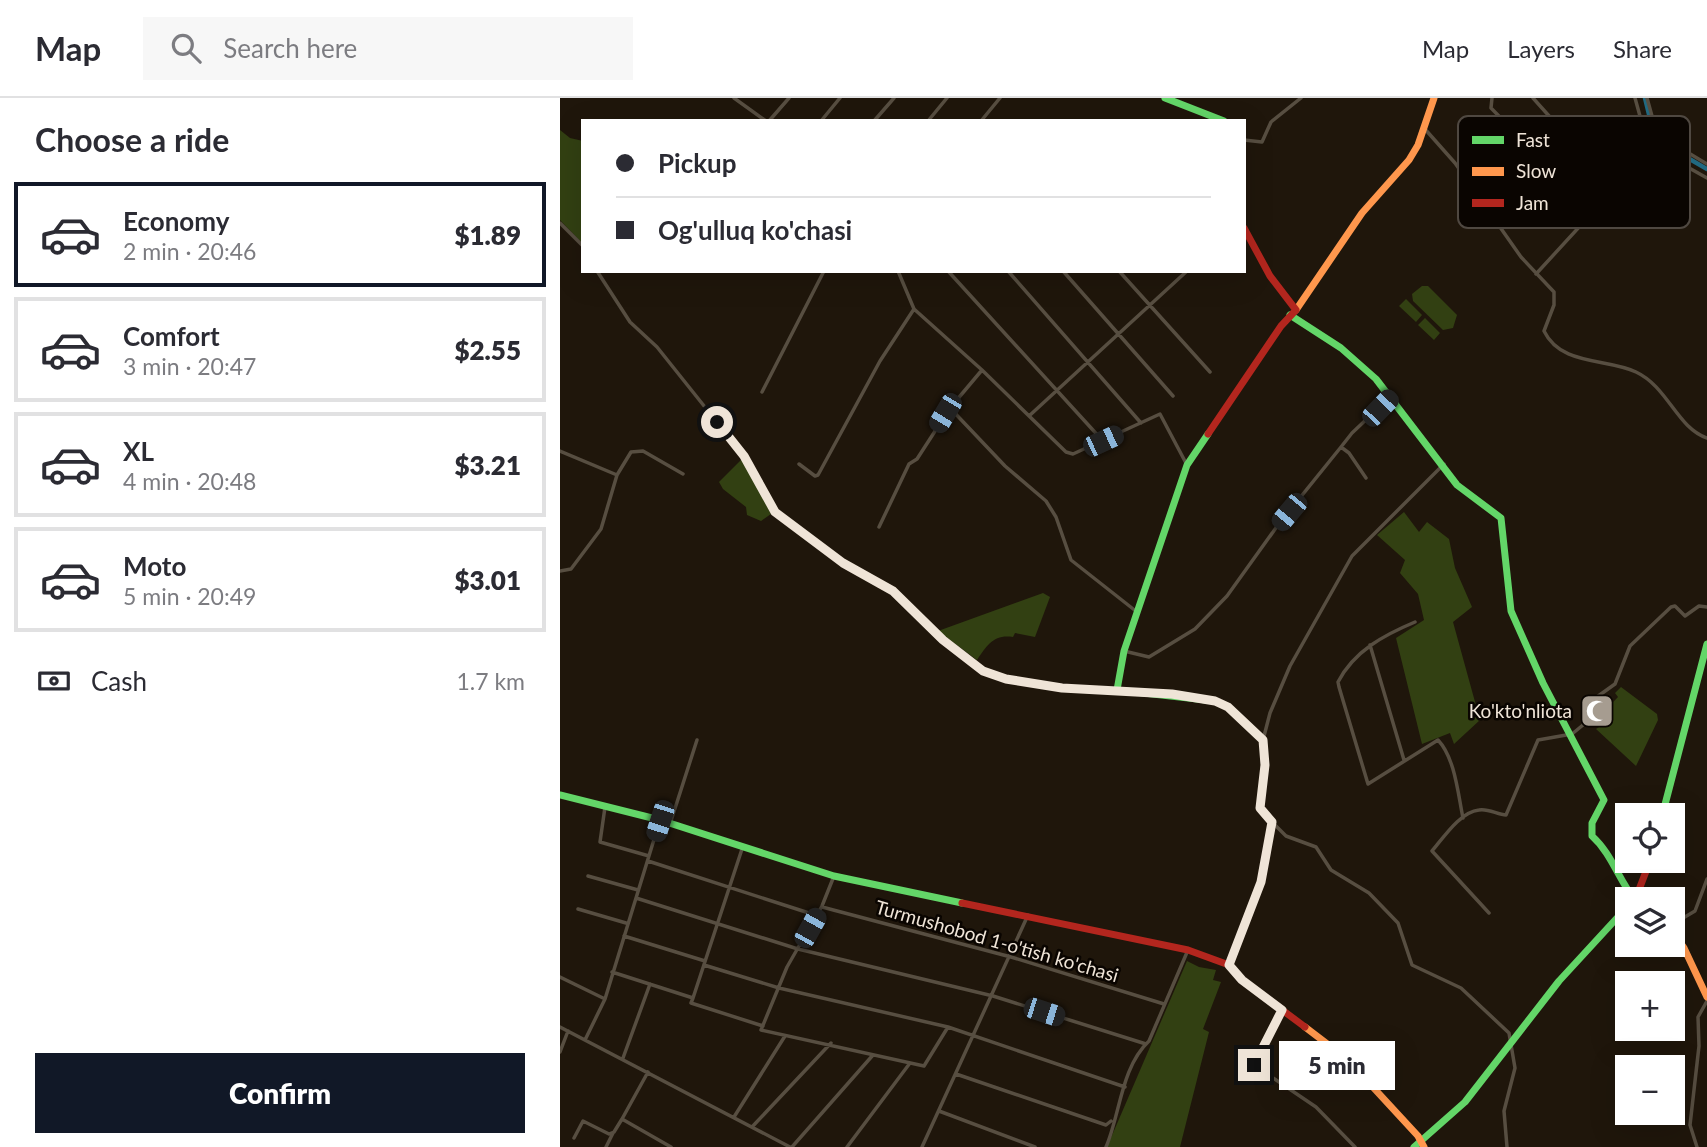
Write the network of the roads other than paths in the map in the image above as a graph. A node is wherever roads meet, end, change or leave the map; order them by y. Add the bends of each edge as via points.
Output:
1 (734, 98) edge
2 (789, 98) edge
3 (841, 98) edge
4 (894, 98) edge
5 (947, 98) edge
6 (1000, 98) edge
7 (1166, 98) edge
8 (1301, 98) edge
9 (1434, 98) edge
10 (1492, 98) edge
11 (1533, 98) edge
12 (1635, 98) edge
13 (1647, 98) edge
14 (1499, 116) edge
15 (1549, 116) edge
16 (1640, 116) edge
17 (1650, 116) edge
18 (765, 119) edge
19 (770, 119) edge
20 (823, 119) edge
21 (876, 119) edge
22 (930, 119) edge
23 (983, 119) edge
24 (1219, 119) edge
25 (1423, 128) junction
26 (1246, 140) edge
27 (1690, 155) edge
28 (1707, 164) edge
29 (1690, 168) edge
30 (1458, 169) edge
31 (1707, 178) edge
32 (560, 223) edge
33 (1502, 228) edge
34 (1578, 228) edge
35 (1246, 232) edge
36 (581, 244) edge
37 (598, 273) edge
38 (823, 273) edge
39 (900, 273) edge
40 (950, 273) edge
41 (1010, 273) edge
42 (1065, 273) edge
43 (1121, 273) edge
44 (1185, 273) edge
45 (1536, 274) junction
46 (1150, 305) junction
47 (914, 309) junction
48 (1293, 312) junction
49 (1118, 334) junction
50 (1088, 361) junction
51 (982, 370) junction
52 (1210, 372) dead end
53 (1056, 389) junction
54 (762, 391) dead end
55 (1173, 396) dead end
56 (1391, 396) junction
57 (950, 408) junction
58 (1029, 416) junction
59 (1141, 423) junction
60 (1707, 438) edge
61 (1103, 441) junction
62 (1341, 447) junction
63 (560, 451) edge
64 (799, 464) dead end
65 (1444, 464) junction
66 (1187, 465) junction
67 (683, 474) dead end
68 (617, 475) junction
69 (1366, 478) dead end
70 (879, 527) dead end
71 (560, 571) edge
72 (1707, 607) edge
73 (1137, 612) junction
74 (1415, 622) dead end
75 (1707, 644) edge
76 (1370, 645) junction
77 (1124, 650) junction
78 (1117, 690) junction
79 (1572, 734) junction
80 (696, 740) dead end
81 (1263, 740) junction
82 (1404, 760) junction
83 (560, 795) edge
84 (1665, 803) edge
85 (605, 807) junction
86 (1463, 818) junction
87 (660, 821) junction
88 (1272, 822) junction
89 (670, 824) junction
90 (743, 846) junction
91 (648, 858) junction
92 (588, 876) dead end
93 (834, 876) junction
94 (1707, 879) edge
95 (729, 887) junction
96 (1625, 887) edge
97 (638, 890) junction
98 (636, 898) junction
99 (822, 906) junction
100 (578, 909) dead end
101 (809, 913) dead end
102 (1489, 913) dead end
103 (1028, 915) junction
104 (1685, 917) edge
105 (1615, 920) edge
106 (627, 924) junction
107 (717, 924) junction
108 (624, 936) junction
109 (1685, 947) edge
110 (798, 949) junction
111 (1188, 950) junction
112 (1011, 957) junction
113 (704, 963) junction
114 (1229, 965) junction
115 (612, 972) junction
116 (560, 977) edge
117 (650, 984) junction
118 (779, 988) junction
119 (993, 996) junction
120 (693, 998) junction
121 (605, 999) junction
122 (1707, 999) edge
123 (1164, 1004) junction
124 (1282, 1010) junction
125 (763, 1026) junction
126 (560, 1027) edge
127 (948, 1027) junction
128 (568, 1031) junction
129 (973, 1035) junction
130 (785, 1036) junction
131 (585, 1040) junction
132 (1510, 1041) junction
133 (831, 1044) junction
134 (1146, 1044) junction
135 (560, 1052) edge
136 (873, 1055) junction
137 (623, 1059) junction
138 (909, 1063) junction
139 (648, 1072) junction
140 (956, 1074) junction
141 (1125, 1087) junction
142 (939, 1111) junction
143 (733, 1117) junction
144 (622, 1119) junction
145 (1112, 1119) junction
146 (752, 1127) junction
147 (614, 1132) junction
148 (574, 1138) dead end
149 (1419, 1145) edge
150 (606, 1147) edge
151 (671, 1147) edge
152 (791, 1147) edge
153 (847, 1147) edge
154 (922, 1147) edge
155 (1035, 1147) edge
156 (1106, 1147) edge
157 (1355, 1147) edge
158 (1507, 1147) edge
159 (1697, 1147) edge

1 - 18 street
2 - 19 street
3 - 20 street
4 - 21 street
5 - 22 street
6 - 23 street
7 - 24 street
8 - 26 street via 1270,122 1262,142
9 - 25 street
10 - 14 street via 1491,108
11 - 15 street
12 - 16 street
13 - 17 street
25 - 30 street
25 - 48 street via 1409,160 1362,213
27 - 28 street
29 - 31 street
32 - 36 street
33 - 45 street
34 - 45 street
35 - 48 street
37 - 78 street via 630,322 657,347 744,456 775,512 843,563 893,591 943,640 992,676 1062,688
38 - 54 street
39 - 47 street
40 - 53 street
41 - 50 street
42 - 49 street
43 - 46 street
44 - 46 street
45 - 60 street via 1556,296 1544,331 1555,344 1587,361 1641,375 1673,403 1689,429
46 - 49 street
46 - 52 street
47 - 51 street
47 - 64 street via 818,475
48 - 56 street
48 - 66 street
49 - 50 street
49 - 55 street
50 - 53 street
50 - 59 street
51 - 57 street
51 - 58 street
53 - 58 street
53 - 61 street
56 - 62 street
56 - 65 street
57 - 70 street via 917,459 909,464
57 - 73 street via 1004,466 1045,501 1056,517 1071,560
58 - 61 street via 1068,453
59 - 61 street
59 - 66 street via 1163,415
62 - 69 street
62 - 77 street via 1227,596 1195,629 1149,657
63 - 68 street
65 - 79 street via 1457,485 1501,518 1511,611
65 - 81 street via 1352,556 1290,666
66 - 73 street
67 - 68 street via 636,450
68 - 71 street via 601,529 571,569
72 - 79 street via 1699,606 1685,617 1673,606 1633,643 1615,684 1594,699 1583,725
73 - 77 street
74 - 76 street
75 - 84 street
76 - 82 street
76 - 82 street via 1338,682 1368,784
77 - 78 street
78 - 81 street via 1215,701 1228,707
79 - 86 street via 1539,738 1505,816 1482,809
79 - 96 street via 1604,800 1592,823 1592,836 1608,850
80 - 89 street
81 - 88 street via 1260,808
82 - 86 street via 1436,740 1441,742
83 - 85 street
85 - 87 street
85 - 91 street via 600,842
86 - 102 street via 1432,850
87 - 89 street
87 - 91 street
88 - 114 street via 1261,882
88 - 132 street via 1286,836 1316,847 1331,870 1369,893 1398,923 1412,965 1461,988 1509,1033
89 - 90 street
90 - 93 street
90 - 95 street
91 - 95 street
91 - 97 street
92 - 97 street
93 - 99 street
93 - 103 street
94 - 104 street via 1695,911
95 - 101 street
95 - 107 street
97 - 98 street
98 - 106 street
98 - 107 street
99 - 110 street
99 - 112 street, Turmushobod 1-o'tish ko'chasi
100 - 106 street
103 - 111 street
103 - 112 street
105 - 132 street
106 - 108 street
107 - 110 street
107 - 113 street
108 - 113 street
108 - 115 street
109 - 122 street
110 - 118 street
110 - 119 street
111 - 114 street
111 - 123 street
112 - 119 street
112 - 123 street, Turmushobod 1-o'tish ko'chasi
113 - 118 street
113 - 120 street
114 - 124 street
115 - 117 street
115 - 121 street
116 - 121 street
117 - 120 street
117 - 137 street
118 - 125 street
118 - 127 street
119 - 129 street
119 - 134 street
120 - 125 street via 691,1003
121 - 131 street
122 - 159 street via 1698,1017 1690,1125
123 - 134 street
124 - 149 street via 1347,1059
124 - 157 street via 1254,1065 1316,1107
125 - 130 street via 761,1030
126 - 128 street
127 - 129 street
127 - 138 street via 926,1066
128 - 131 street
128 - 135 street
129 - 140 street
129 - 141 street
130 - 133 street
130 - 143 street
131 - 137 street
132 - 149 street via 1465,1102
132 - 158 street via 1515,1068 1504,1111
133 - 136 street
133 - 146 street
134 - 141 street
136 - 138 street
136 - 152 street
137 - 139 street
138 - 153 street
139 - 143 street
139 - 144 street
140 - 142 street
140 - 145 street via 1106,1125
141 - 145 street
142 - 154 street
142 - 155 street
143 - 146 street
144 - 147 street
144 - 151 street
145 - 156 street via 1114,1129
146 - 152 street
147 - 148 street via 585,1121
147 - 150 street

